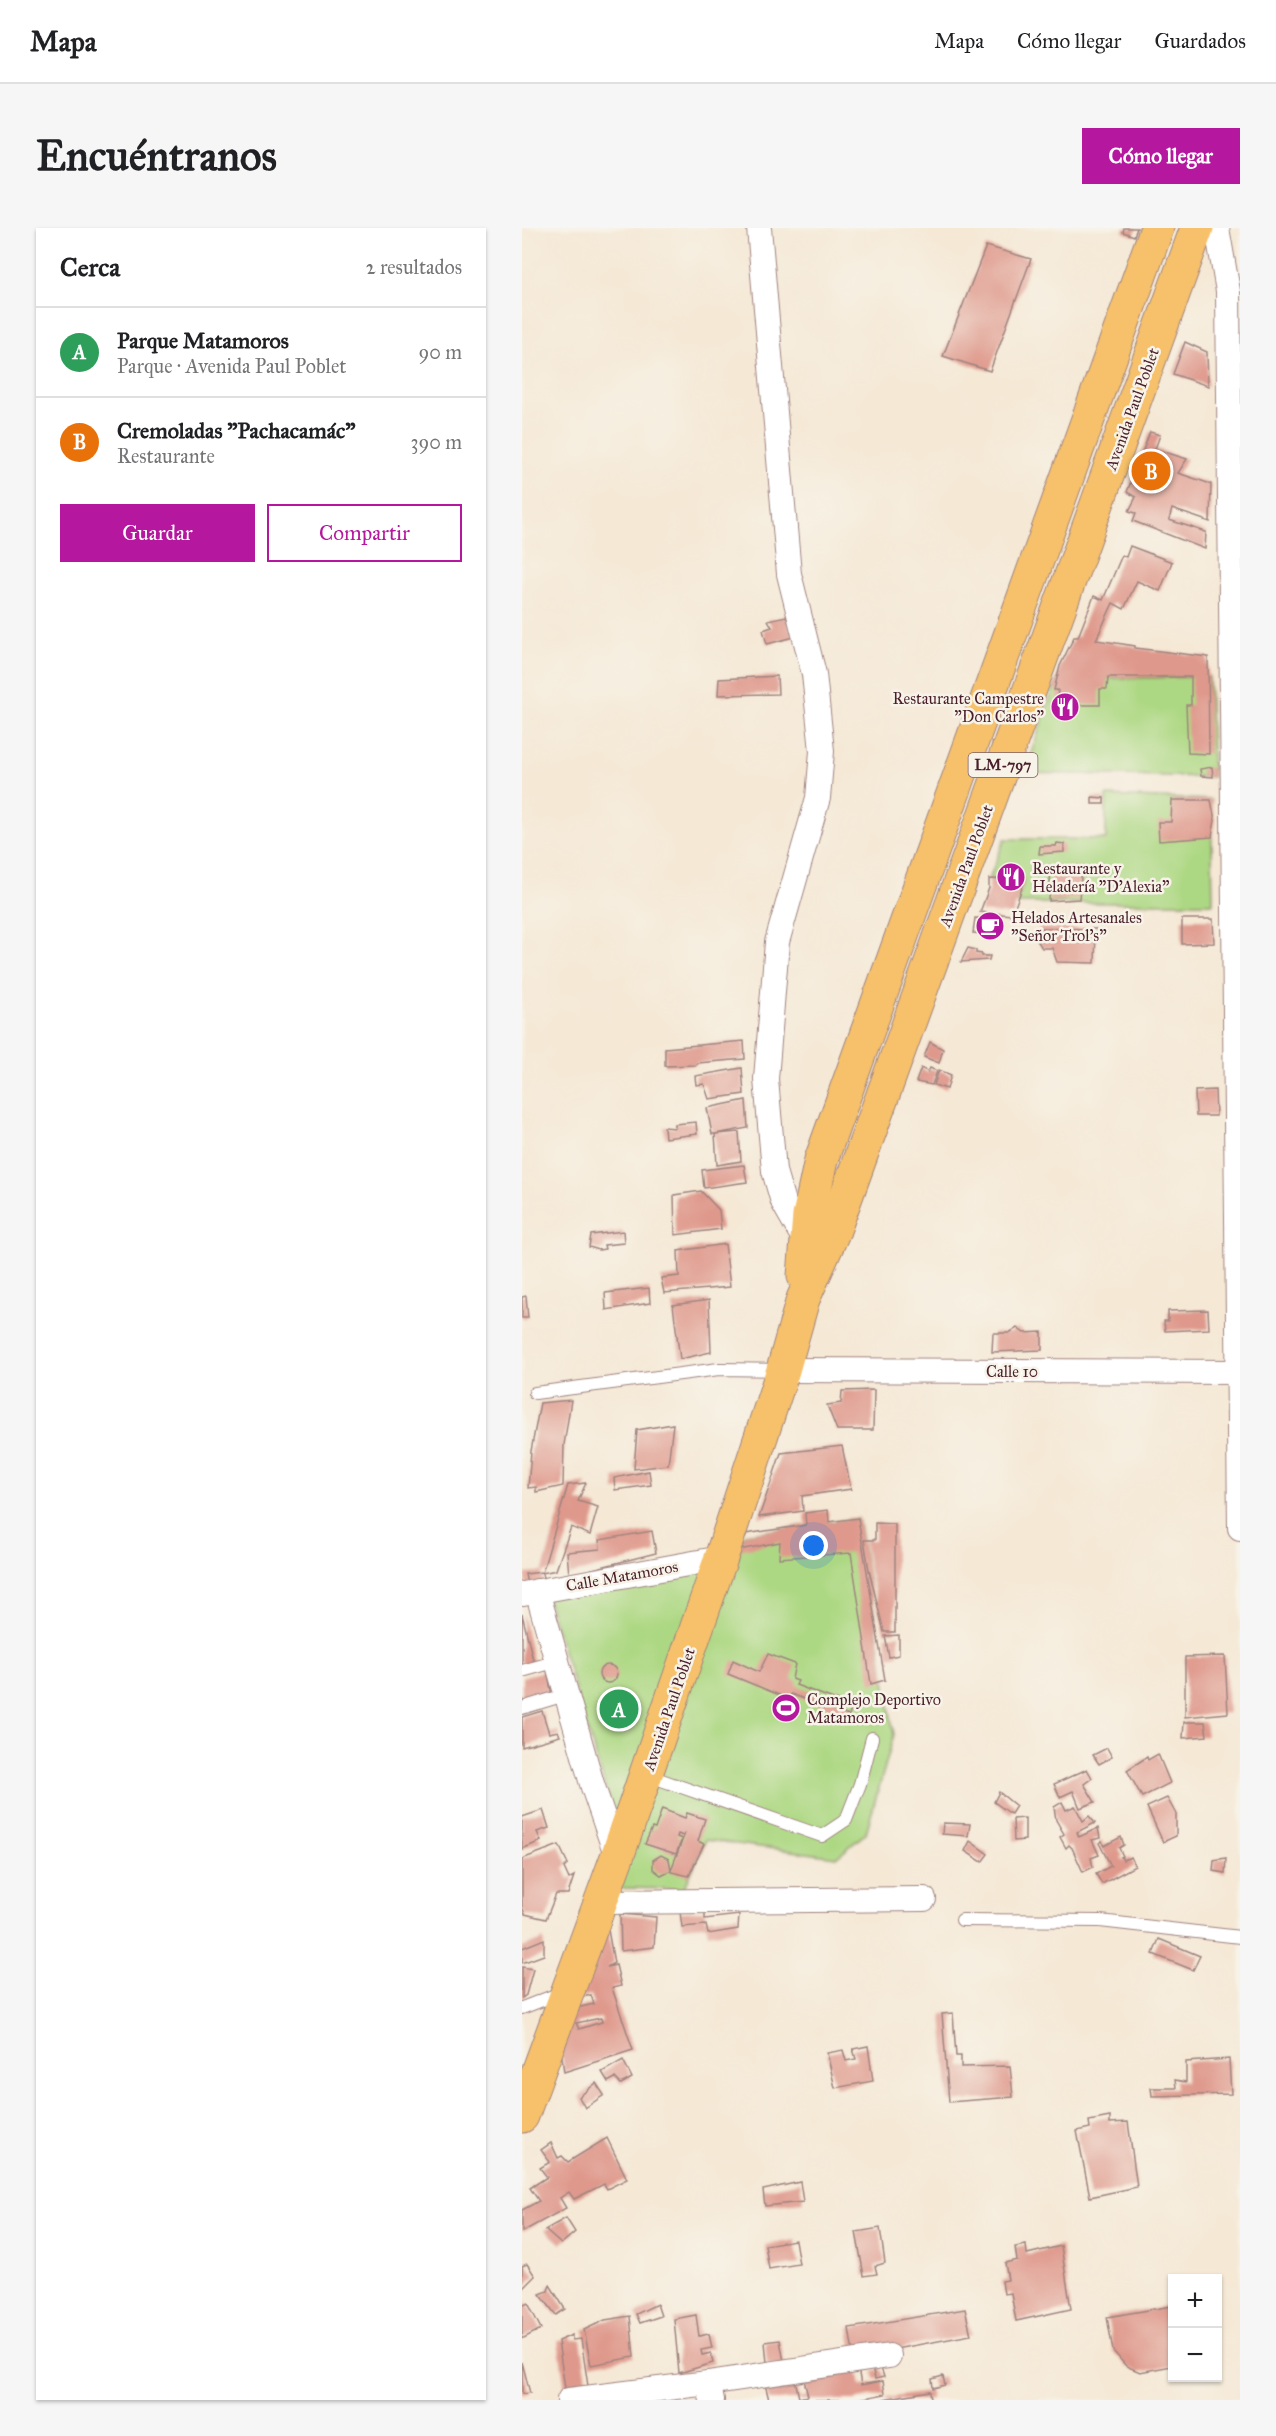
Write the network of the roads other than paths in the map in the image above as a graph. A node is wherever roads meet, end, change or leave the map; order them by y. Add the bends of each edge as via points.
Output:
1 (759, 228) edge
2 (1157, 228) edge
3 (1197, 228) edge
4 (1217, 228) edge
5 (1236, 526) edge
6 (807, 1244) junction
7 (803, 1299) junction
8 (783, 1370) junction
9 (1239, 1372) edge
10 (536, 1393) dead end
11 (1240, 1528) edge
12 (721, 1558) junction
13 (530, 1592) edge
14 (558, 1661) junction
15 (522, 1671) edge
16 (568, 1694) junction
17 (522, 1708) edge
18 (872, 1738) dead end
19 (646, 1774) junction
20 (617, 1857) junction
21 (924, 1899) dead end
22 (600, 1902) junction
23 (962, 1920) dead end
24 (1240, 1937) edge
25 (568, 1990) junction
26 (522, 2008) edge
27 (522, 2116) edge
28 (889, 2356) dead end
29 (710, 2391) edge
30 (569, 2400) edge

1 - 6 street via 789,574 814,674 822,751 818,798 777,942 766,1079 774,1171 783,1202
2 - 6 main road, Avenida Paul Poblet / LM-797 via 821,1160
3 - 7 main road, Avenida Paul Poblet / LM-797 via 834,1230
4 - 5 street via 1228,291
5 - 9 street
6 - 7 main road, Avenida Paul Poblet / LM-797
7 - 8 main road, Avenida Paul Poblet / LM-797
8 - 9 street, Calle 10
8 - 10 lane via 719,1369
8 - 12 main road, Avenida Paul Poblet / LM-797
9 - 11 street
12 - 13 street, Calle Matamoros
12 - 19 main road, Avenida Paul Poblet / LM-797
13 - 14 street
14 - 15 lane
14 - 16 street
16 - 17 lane
16 - 20 street
18 - 19 lane via 846,1821 822,1836
19 - 20 main road, Avenida Paul Poblet / LM-797
20 - 22 main road, Avenida Paul Poblet / LM-797
21 - 22 street
22 - 25 main road, Avenida Paul Poblet / LM-797
23 - 24 lane via 1100,1921
25 - 26 lane
25 - 27 main road, Avenida Paul Poblet / LM-797
28 - 29 street
29 - 30 street

